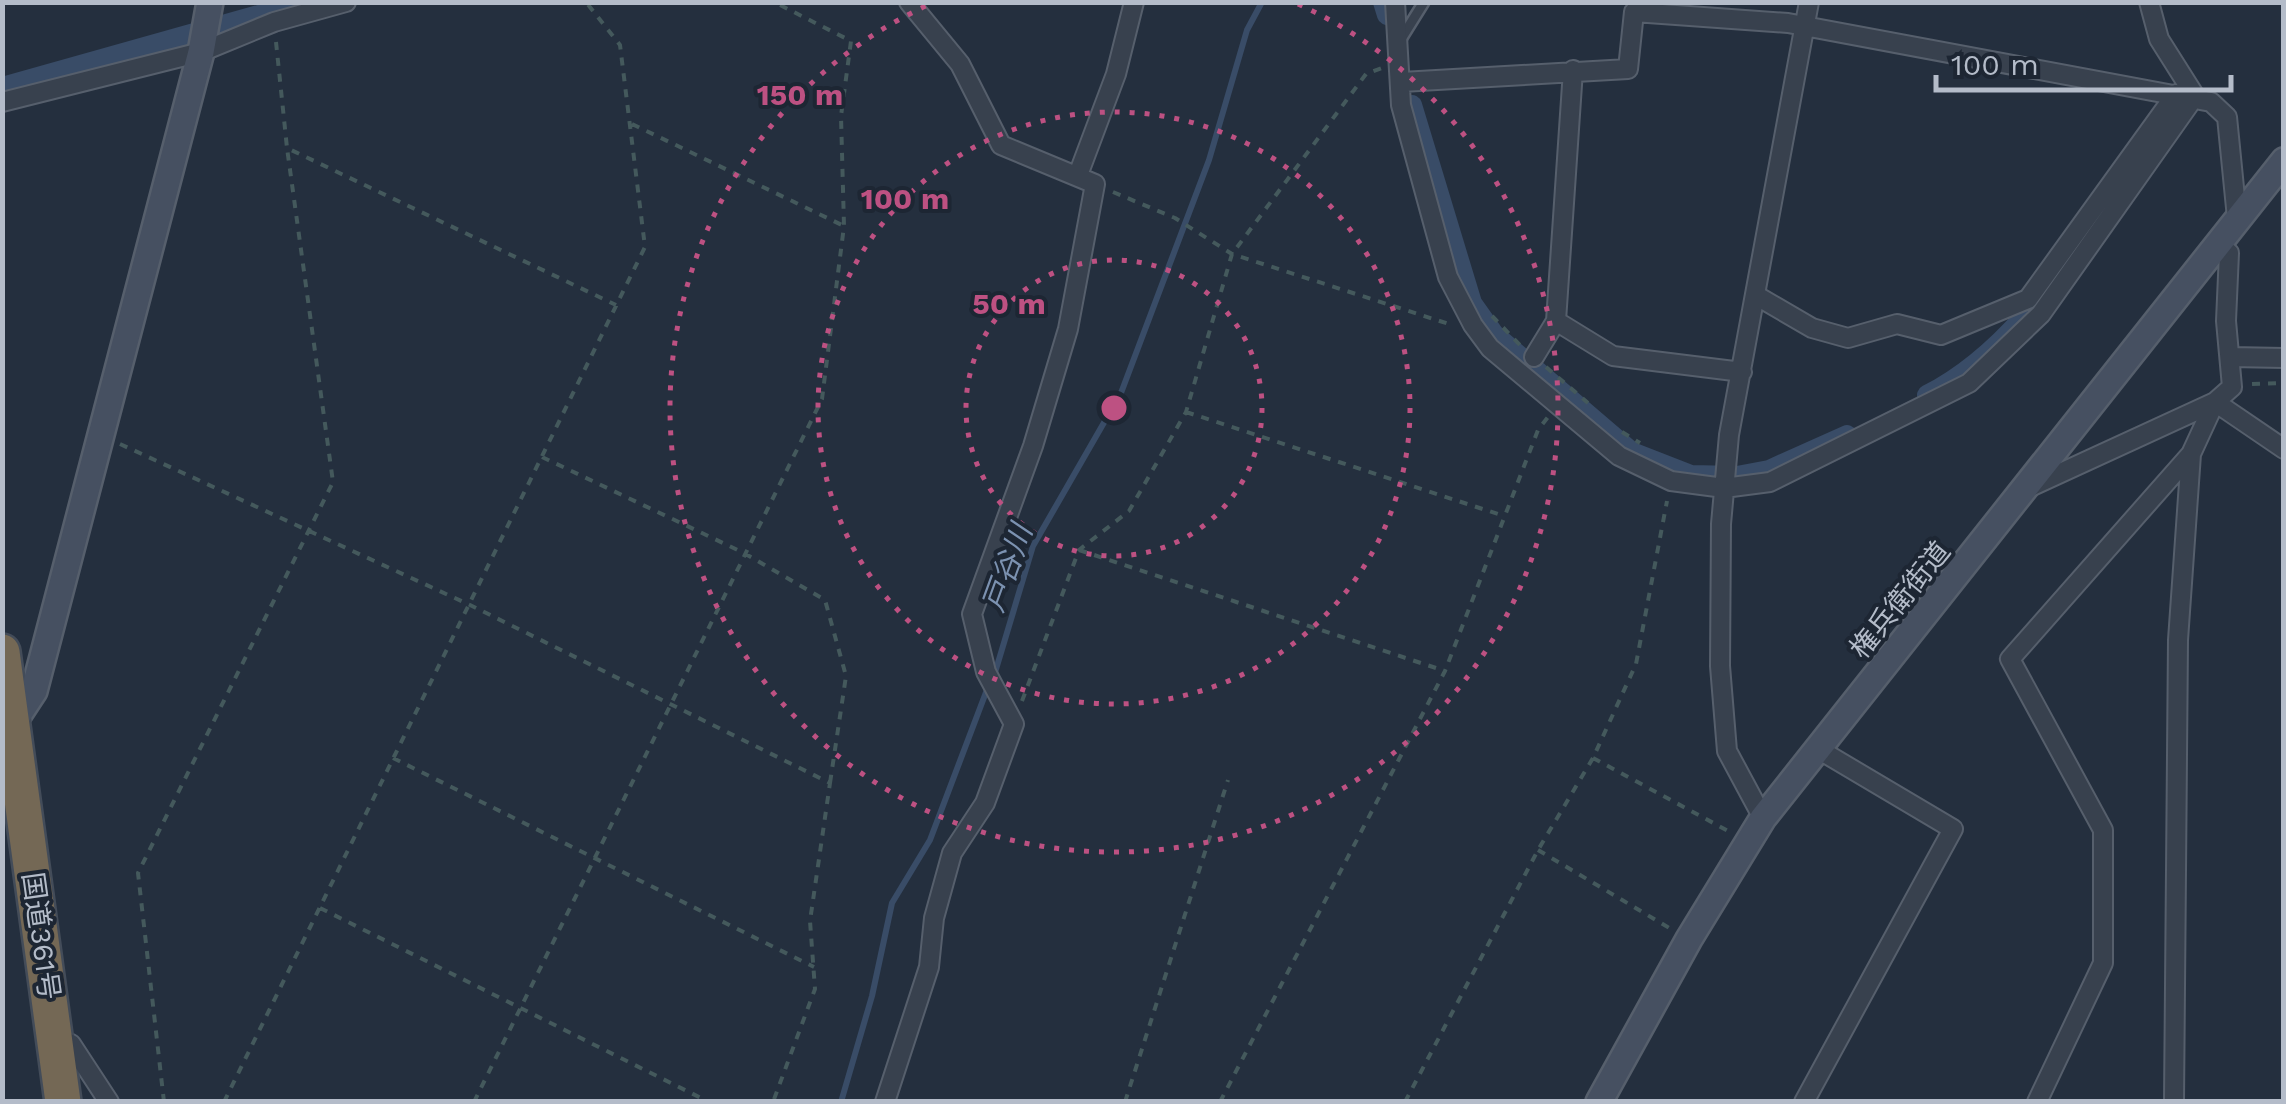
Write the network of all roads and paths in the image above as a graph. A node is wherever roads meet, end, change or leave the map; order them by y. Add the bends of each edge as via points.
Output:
1 (210, 2) edge
2 (346, 2) edge
3 (774, 2) edge
4 (909, 2) edge
5 (1134, 2) edge
6 (1396, 2) edge
7 (1424, 2) edge
8 (1809, 2) edge
9 (2149, 2) edge
10 (588, 3) edge
11 (1635, 7) edge
12 (274, 22) junction
13 (1804, 29) junction
14 (1401, 39) junction
15 (201, 52) junction
16 (1573, 70) junction
17 (1402, 82) junction
18 (2186, 95) junction
19 (2, 102) edge
20 (631, 124) junction
21 (287, 148) junction
22 (2284, 161) edge
23 (1086, 180) junction
24 (2237, 218) junction
25 (844, 226) junction
26 (2216, 242) junction
27 (1232, 254) junction
28 (1757, 296) junction
29 (616, 306) junction
30 (1486, 309) dead end
31 (1556, 321) junction
32 (1490, 348) junction
33 (2231, 356) junction
34 (1534, 357) junction
35 (2284, 358) edge
36 (1742, 372) junction
37 (2284, 383) edge
38 (2232, 387) junction
39 (2215, 402) junction
40 (1557, 406) junction
41 (1594, 408) dead end
42 (1186, 412) junction
43 (1608, 421) dead end
44 (99, 435) junction
45 (2284, 449) edge
46 (1654, 452) dead end
47 (2191, 454) junction
48 (542, 457) junction
49 (1671, 482) junction
50 (1724, 488) junction
51 (2028, 488) junction
52 (1504, 516) junction
53 (311, 532) junction
54 (1080, 550) junction
55 (744, 553) junction
56 (470, 606) junction
57 (2, 652) edge
58 (1445, 672) junction
59 (669, 704) junction
60 (13, 722) junction
61 (1014, 724) junction
62 (1818, 749) junction
63 (393, 758) junction
64 (1593, 758) junction
65 (1228, 780) dead end
66 (830, 783) junction
67 (1763, 818) junction
68 (1748, 842) junction
69 (1538, 850) junction
70 (594, 856) junction
71 (320, 908) junction
72 (1688, 940) junction
73 (814, 966) junction
74 (520, 1008) junction
75 (54, 1036) junction
76 (63, 1102) edge
77 (109, 1102) edge
78 (164, 1102) edge
79 (224, 1102) edge
80 (474, 1102) edge
81 (709, 1102) edge
82 (773, 1102) edge
83 (885, 1102) edge
84 (1125, 1102) edge
85 (1220, 1102) edge
86 (1405, 1102) edge
87 (1600, 1102) edge
88 (1804, 1102) edge
89 (2037, 1102) edge
90 (2174, 1102) edge

1 - 15 street
2 - 12 street
3 - 25 path via 851,41 841,116
4 - 23 street via 960,64 1001,145
5 - 23 street
6 - 14 street
7 - 14 lane
8 - 13 street
9 - 18 street
10 - 20 path via 620,46
11 - 13 street
11 - 16 street via 1628,69
12 - 15 street
12 - 21 path
13 - 18 street
13 - 28 street
14 - 17 street
14 - 27 path via 1384,67 1366,74
15 - 19 street
15 - 44 street
16 - 17 street
16 - 31 street
17 - 32 street via 1401,105 1448,277
18 - 24 street via 2211,102 2227,117
18 - 28 street via 2028,299 1941,335 1897,324 1848,338 1812,328
18 - 50 street via 2041,314 1969,383 1770,482
20 - 25 path
20 - 29 path via 646,248
21 - 29 path
21 - 53 path via 334,482
22 - 24 street, 権兵衛街道
23 - 27 path via 1176,218
23 - 61 street via 1068,329 972,614 986,672
24 - 26 street, 権兵衛街道
25 - 55 path via 822,399
26 - 33 street via 2229,254 2231,269
26 - 51 street, 権兵衛街道
27 - 32 path via 1447,322
27 - 42 path
28 - 36 street
29 - 48 path
30 - 34 path
31 - 34 street
31 - 36 street via 1613,356
32 - 40 street
33 - 35 street
33 - 38 street
34 - 41 path
36 - 50 street
37 - 38 path
38 - 39 street
39 - 45 street
39 - 47 street
39 - 51 street
40 - 49 street via 1618,456
40 - 52 path via 1538,430
42 - 52 path
42 - 54 path via 1129,512
43 - 46 path
44 - 53 path
44 - 60 street via 34,690
47 - 89 street via 2010,659 2103,830 2103,963
47 - 90 street via 2178,640
48 - 55 path
48 - 56 path
49 - 50 street
49 - 64 path via 1636,664
50 - 67 street via 1720,666 1727,751
51 - 62 street, 権兵衛街道
52 - 58 path
53 - 56 path
53 - 78 path via 138,873
54 - 58 path
54 - 61 path
55 - 59 path
55 - 66 path via 825,600 846,676
56 - 59 path
56 - 63 path
57 - 60 highway, 国道361号
58 - 85 path
59 - 66 path
59 - 70 path
60 - 75 highway, 国道361号
61 - 83 street via 985,803 952,853 929,967
62 - 67 street, 権兵衛街道
62 - 88 street via 1953,829
63 - 70 path
63 - 71 path
64 - 68 path
64 - 69 path
65 - 84 path
66 - 73 path via 810,921
67 - 68 street, 権兵衛街道
68 - 72 street, 権兵衛街道
69 - 72 path
69 - 86 path
70 - 73 path
70 - 74 path
71 - 74 path
71 - 79 path
72 - 87 street, 権兵衛街道
73 - 82 path via 815,988
74 - 80 path
74 - 81 path
75 - 76 highway, 国道361号
75 - 77 street via 71,1044

